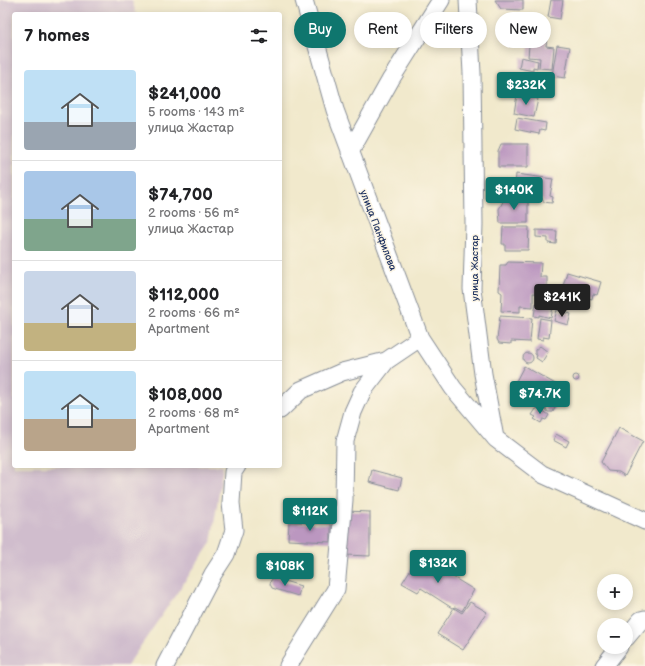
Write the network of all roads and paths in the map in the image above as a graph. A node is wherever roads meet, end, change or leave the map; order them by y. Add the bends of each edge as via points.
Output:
1 (304, 0) edge
2 (441, 0) edge
3 (468, 0) edge
4 (350, 152) junction
5 (420, 338) junction
6 (386, 361) junction
7 (282, 408) edge
8 (496, 439) junction
9 (235, 468) edge
10 (645, 521) edge
11 (645, 619) edge
12 (633, 630) edge
13 (613, 654) edge
14 (165, 666) edge
15 (288, 666) edge
16 (604, 666) edge

1 - 4 street, улица Панфилова via 335,110
2 - 4 street via 391,79
3 - 8 street, улица Жастар via 474,200 472,290 483,374
4 - 5 street, улица Панфилова
5 - 6 street
5 - 8 street, улица Панфилова via 453,388
6 - 7 street via 342,372 301,390
6 - 15 street via 362,392 345,441 344,500 336,589
8 - 10 street, улица Панфилова via 542,474
9 - 14 street via 232,503 234,530 226,554
11 - 12 street
13 - 16 street

